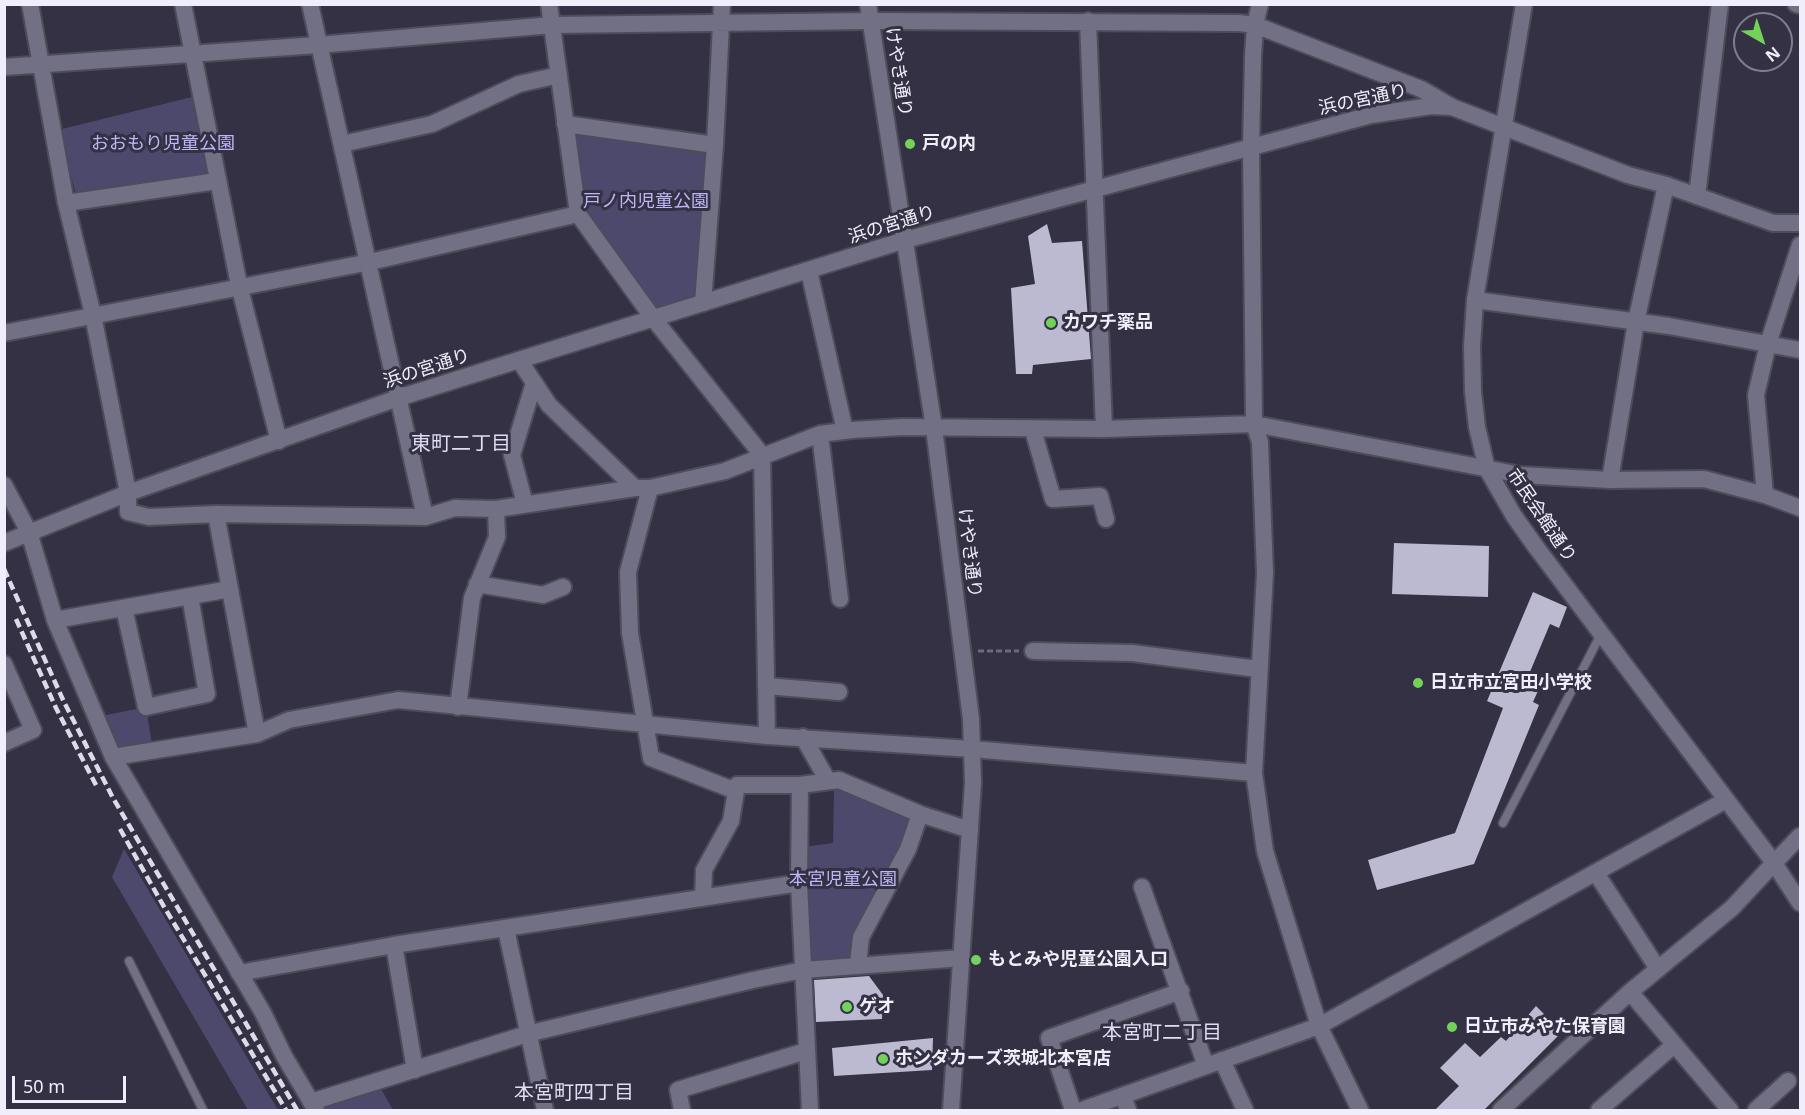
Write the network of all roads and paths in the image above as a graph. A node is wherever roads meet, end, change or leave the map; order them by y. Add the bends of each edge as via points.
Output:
1 (30, 4) edge
2 (183, 4) edge
3 (310, 4) edge
4 (549, 4) edge
5 (722, 4) edge
6 (1260, 4) edge
7 (1524, 4) edge
8 (1720, 4) edge
9 (869, 13) edge
10 (1062, 13) edge
11 (1088, 21) junction
12 (723, 23) junction
13 (552, 25) junction
14 (1255, 25) junction
15 (318, 45) junction
16 (194, 52) junction
17 (41, 65) junction
18 (4, 67) edge
19 (559, 75) junction
20 (1452, 107) junction
21 (565, 124) junction
22 (1504, 128) junction
23 (342, 144) junction
24 (715, 145) junction
25 (1251, 147) junction
26 (217, 181) junction
27 (1665, 185) junction
28 (1093, 189) junction
29 (1697, 196) junction
30 (66, 202) junction
31 (578, 214) junction
32 (1800, 224) edge
33 (905, 240) junction
34 (1800, 244) edge
35 (370, 262) junction
36 (809, 271) junction
37 (239, 285) junction
38 (1475, 300) junction
39 (703, 303) junction
40 (93, 315) junction
41 (653, 318) junction
42 (1636, 322) junction
43 (4, 333) edge
44 (1768, 344) junction
45 (1800, 350) edge
46 (519, 360) junction
47 (534, 383) junction
48 (398, 398) junction
49 (1254, 424) junction
50 (934, 428) junction
51 (1104, 429) junction
52 (1033, 430) junction
53 (845, 431) junction
54 (820, 434) junction
55 (279, 441) junction
56 (762, 454) junction
57 (1487, 469) junction
58 (1610, 480) junction
59 (4, 485) edge
60 (643, 488) junction
61 (128, 493) junction
62 (1765, 495) junction
63 (525, 504) junction
64 (1800, 508) edge
65 (496, 509) junction
66 (216, 514) junction
67 (425, 517) junction
68 (1106, 519) dead end
69 (29, 532) junction
70 (6, 542) edge
71 (477, 584) junction
72 (563, 587) dead end
73 (230, 589) junction
74 (190, 596) junction
75 (840, 598) dead end
76 (124, 608) junction
77 (55, 620) junction
78 (1601, 634) junction
79 (1033, 651) joint
80 (964, 652) junction
81 (4, 664) edge
82 (1258, 669) junction
83 (766, 686) junction
84 (839, 692) dead end
85 (458, 706) junction
86 (645, 724) junction
87 (257, 734) junction
88 (767, 736) junction
89 (803, 737) junction
90 (4, 743) edge
91 (972, 749) junction
92 (114, 757) junction
93 (1254, 773) junction
94 (828, 781) junction
95 (800, 785) junction
96 (736, 791) junction
97 (1726, 800) junction
98 (920, 814) junction
99 (1503, 823) dead end
100 (970, 830) junction
101 (1800, 836) edge
102 (1774, 863) junction
103 (1596, 873) junction
104 (799, 883) junction
105 (1142, 887) dead end
106 (703, 898) junction
107 (1800, 903) edge
108 (506, 929) junction
109 (393, 945) junction
110 (963, 958) junction
111 (129, 961) dead end
112 (858, 964) junction
113 (1658, 969) junction
114 (803, 970) junction
115 (239, 973) junction
116 (1181, 991) junction
117 (1630, 992) junction
118 (1319, 1026) junction
119 (527, 1034) junction
120 (1674, 1045) junction
121 (806, 1051) junction
122 (1222, 1060) junction
123 (1206, 1066) junction
124 (415, 1070) junction
125 (1788, 1081) dead end
126 (1126, 1103) edge
127 (314, 1106) edge
128 (203, 1110) edge
129 (545, 1110) edge
130 (682, 1110) edge
131 (810, 1110) edge
132 (951, 1110) edge
133 (1073, 1110) edge
134 (1082, 1110) edge
135 (1245, 1110) edge
136 (1360, 1110) edge
137 (1501, 1110) edge
138 (1599, 1110) edge
139 (1730, 1110) edge
140 (1756, 1110) edge

1 - 17 street
2 - 16 street
3 - 15 street
4 - 13 street
5 - 12 street
6 - 14 street
7 - 22 street, 市民会館通り
8 - 29 street
9 - 10 street
9 - 12 street
9 - 33 street, けやき通り
10 - 11 street
11 - 14 street
11 - 28 street
12 - 13 street
12 - 24 street
13 - 15 street
13 - 19 street
14 - 20 street via 1421,89
14 - 25 street
15 - 16 street
15 - 23 street
16 - 17 street
16 - 26 street
17 - 18 street
17 - 30 street
19 - 21 street
19 - 23 street via 519,84 432,124
20 - 22 street, 浜の宮通り
20 - 25 street, 浜の宮通り via 1431,106 1371,115
21 - 24 street
21 - 31 street
22 - 27 street, 浜の宮通り
22 - 38 street, 市民会館通り
23 - 35 street
24 - 39 street
25 - 28 street, 浜の宮通り
25 - 49 street
26 - 30 street
26 - 37 street
27 - 29 street, 浜の宮通り
27 - 42 street
28 - 33 street, 浜の宮通り
28 - 51 street
29 - 32 street, 浜の宮通り via 1773,223
30 - 40 street
31 - 35 street
31 - 41 street
33 - 36 street, 浜の宮通り
33 - 50 street, けやき通り
34 - 44 street
35 - 37 street
35 - 48 street
36 - 39 street, 浜の宮通り
36 - 53 street
37 - 40 street
37 - 55 street
38 - 42 street
38 - 57 street, 市民会館通り via 1473,392
39 - 41 street, 浜の宮通り
40 - 43 street
40 - 61 street
41 - 46 street, 浜の宮通り
41 - 56 street
42 - 44 street
42 - 58 street
44 - 45 street
44 - 62 street via 1756,395
46 - 47 street
46 - 48 street, 浜の宮通り
47 - 60 street via 549,405
47 - 63 street via 512,455
48 - 55 street, 浜の宮通り
48 - 67 street
49 - 51 street
49 - 57 street
49 - 82 street via 1260,442 1265,573
50 - 52 street
50 - 53 street
50 - 80 street, けやき通り
51 - 52 street
52 - 68 street via 1053,499 1100,496
53 - 54 street
54 - 56 street
54 - 75 street
55 - 61 street, 浜の宮通り
56 - 60 street via 725,471
56 - 83 street
57 - 58 street
57 - 78 street, 市民会館通り via 1514,516
58 - 62 street via 1704,479
59 - 69 street
60 - 63 street
60 - 86 street via 628,572 630,633
61 - 66 street via 128,512 149,517
61 - 69 street, 浜の宮通り
62 - 64 street
63 - 65 street
65 - 67 street via 455,508
65 - 71 street via 497,537
66 - 67 street
66 - 73 street
69 - 70 street, 浜の宮通り
69 - 77 street
71 - 72 street via 543,595
71 - 85 street
73 - 74 street
73 - 87 street
74 - 76 street
74 - 76 street via 207,694 146,707
76 - 77 street
77 - 92 street
78 - 97 street, 市民会館通り
78 - 99 lane
79 - 80 path
79 - 82 street via 1132,653
80 - 91 street, けやき通り
81 - 90 street via 33,730
82 - 93 street
83 - 84 street
83 - 88 street
85 - 86 street
85 - 87 street via 398,700 289,720
86 - 88 street
86 - 96 street via 651,758
87 - 92 street
88 - 89 street
89 - 91 street
89 - 94 street
91 - 93 street
91 - 100 street, けやき通り
92 - 115 street
93 - 118 street via 1265,851
94 - 95 street
94 - 98 street via 839,780
95 - 96 street via 737,785
95 - 104 street
96 - 106 street via 731,821 704,870
97 - 102 street, 市民会館通り
97 - 103 street
98 - 100 street
98 - 112 street via 898,869 861,937
100 - 110 street, けやき通り
101 - 102 street
102 - 107 street, 市民会館通り
102 - 113 street via 1732,908
103 - 113 street
103 - 118 street
104 - 106 street
104 - 114 street
105 - 116 street
106 - 108 street
108 - 109 street
108 - 119 street
109 - 115 street
109 - 124 street
110 - 112 street
110 - 132 street, けやき通り
111 - 128 lane
112 - 114 street
113 - 117 street
114 - 119 street
114 - 121 street
115 - 127 street
116 - 123 street
116 - 133 street via 1049,1038
117 - 120 street
117 - 137 street
118 - 122 street
118 - 136 street
119 - 124 street
119 - 129 street
120 - 138 street
120 - 139 street
121 - 130 street via 678,1090
121 - 131 street
122 - 123 street
122 - 135 street
123 - 126 street
124 - 127 street
125 - 140 street
126 - 134 street

